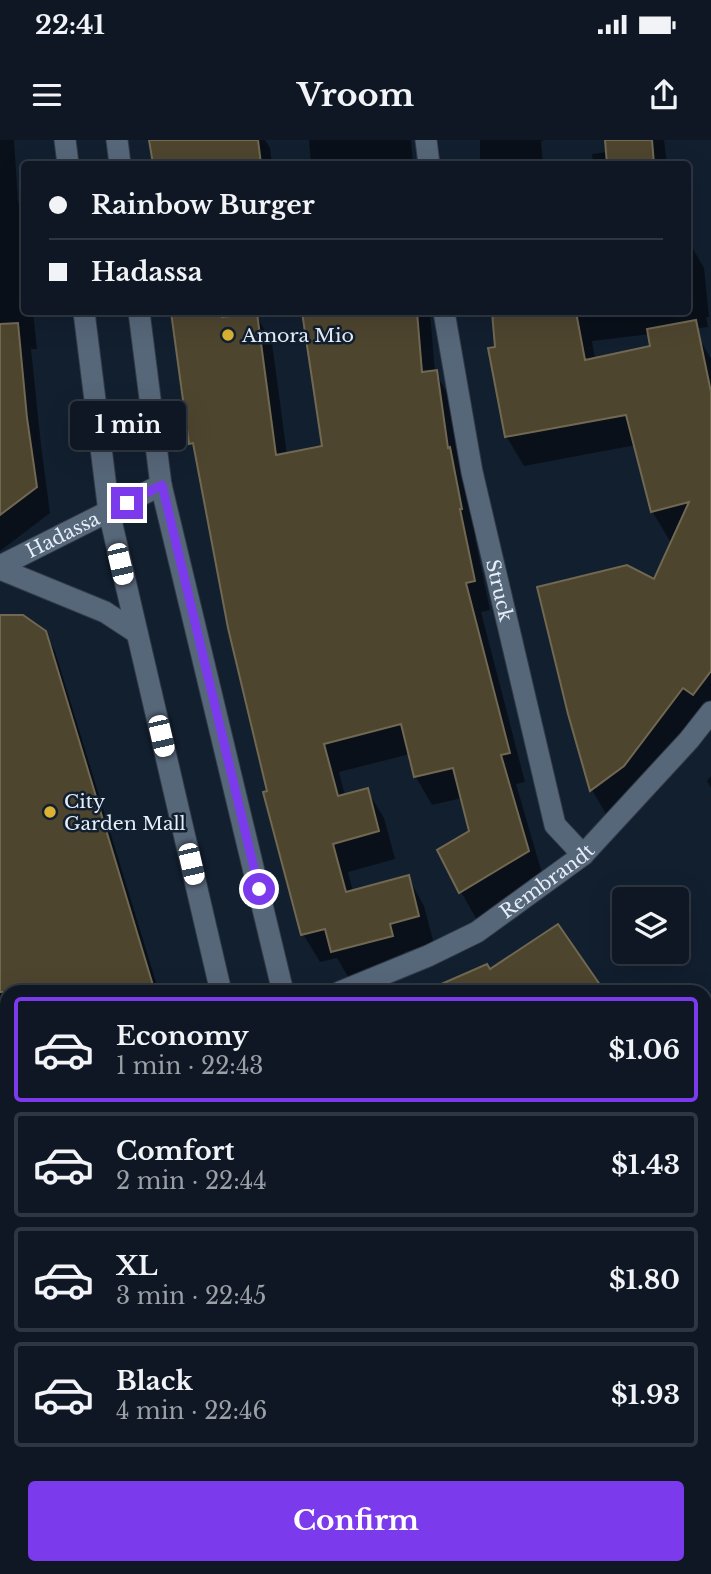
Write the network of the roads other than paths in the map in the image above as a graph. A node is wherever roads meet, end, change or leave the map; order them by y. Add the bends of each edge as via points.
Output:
1 (65, 140) edge
2 (117, 140) edge
3 (426, 140) edge
4 (68, 161) edge
5 (120, 161) edge
6 (429, 161) edge
7 (84, 315) edge
8 (139, 315) edge
9 (445, 315) edge
10 (162, 485) junction
11 (109, 512) junction
12 (0, 568) edge
13 (137, 633) junction
14 (711, 712) edge
15 (583, 855) junction
16 (219, 985) edge
17 (281, 985) edge
18 (357, 985) edge

1 - 4 main road
2 - 5 main road
3 - 6 main road
7 - 11 main road
8 - 10 main road
9 - 15 main road, Struck via 472,472 555,825
10 - 11 main road, Hadassa
10 - 17 main road
11 - 12 main road, Hadassa
11 - 13 main road
12 - 13 main road via 105,612
13 - 16 main road
14 - 15 main road, Rembrandt
15 - 18 main road, Rembrandt via 477,932

